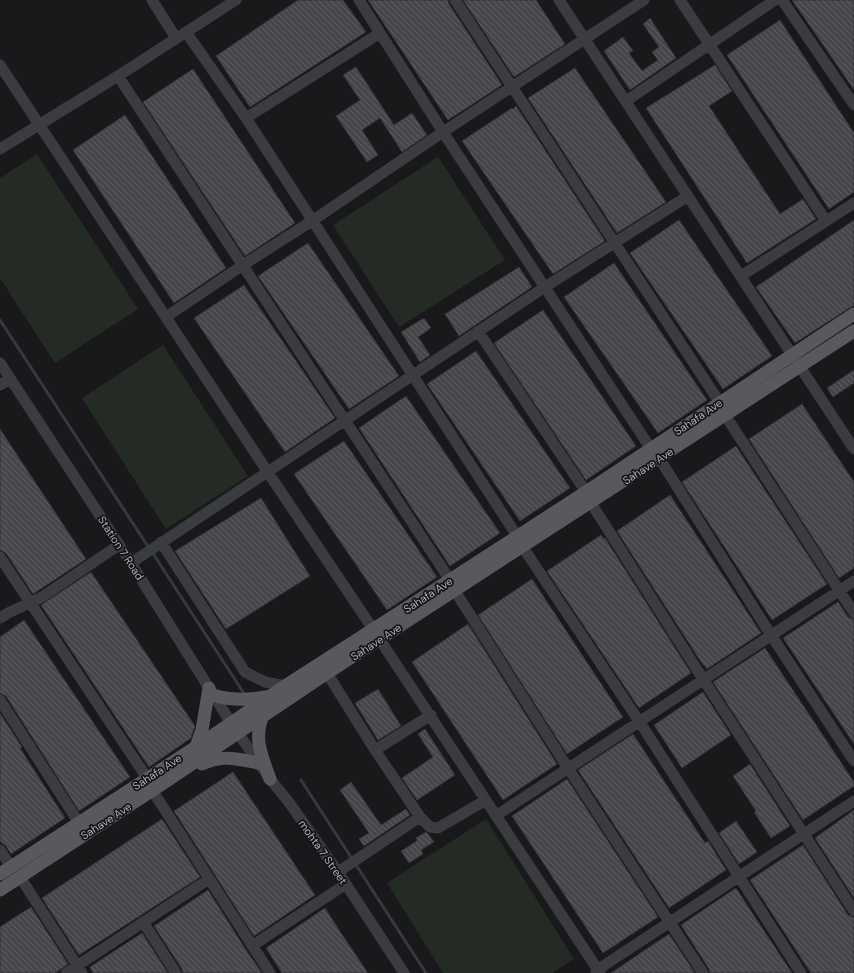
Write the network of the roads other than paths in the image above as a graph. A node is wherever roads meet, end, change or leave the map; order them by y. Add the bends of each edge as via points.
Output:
1 (152, 0) edge
2 (236, 0) edge
3 (359, 0) edge
4 (455, 0) edge
5 (559, 0) edge
6 (644, 0) edge
7 (680, 0) edge
8 (775, 0) edge
9 (782, 0) edge
10 (186, 32) junction
11 (380, 33) junction
12 (176, 38) junction
13 (584, 39) junction
14 (710, 44) junction
15 (0, 65) edge
16 (118, 76) junction
17 (513, 86) junction
18 (850, 88) edge
19 (626, 101) junction
20 (854, 105) edge
21 (246, 118) junction
22 (39, 126) junction
23 (443, 132) junction
24 (0, 149) edge
25 (688, 196) junction
26 (854, 202) edge
27 (312, 221) junction
28 (826, 221) junction
29 (614, 243) junction
30 (243, 265) junction
31 (741, 276) junction
32 (545, 287) junction
33 (854, 314) edge
34 (166, 317) junction
35 (854, 331) edge
36 (478, 332) junction
37 (792, 355) junction
38 (0, 363) edge
39 (800, 367) junction
40 (412, 376) junction
41 (10, 379) junction
42 (0, 386) edge
43 (720, 403) junction
44 (725, 415) junction
45 (344, 420) junction
46 (854, 449) edge
47 (655, 453) junction
48 (267, 471) junction
49 (588, 497) junction
50 (519, 541) junction
51 (162, 542) junction
52 (119, 545) junction
53 (0, 557) edge
54 (131, 562) junction
55 (854, 580) edge
56 (452, 586) junction
57 (839, 590) junction
58 (31, 603) junction
59 (854, 613) edge
60 (0, 618) edge
61 (377, 634) junction
62 (771, 635) junction
63 (327, 673) junction
64 (703, 679) junction
65 (285, 686) junction
66 (302, 690) junction
67 (211, 692) junction
68 (270, 696) junction
69 (0, 700) edge
70 (263, 715) junction
71 (431, 715) junction
72 (639, 721) junction
73 (235, 728) junction
74 (196, 747) junction
75 (375, 750) junction
76 (854, 761) edge
77 (259, 763) junction
78 (568, 768) junction
79 (270, 779) junction
80 (168, 780) junction
81 (150, 784) junction
82 (486, 800) junction
83 (854, 801) edge
84 (496, 815) junction
85 (420, 817) junction
86 (79, 822) junction
87 (804, 834) junction
88 (0, 850) edge
89 (5, 870) edge
90 (338, 872) junction
91 (20, 877) junction
92 (739, 877) junction
93 (208, 879) junction
94 (346, 884) junction
95 (0, 890) edge
96 (854, 911) edge
97 (143, 922) junction
98 (670, 922) junction
99 (252, 946) junction
100 (79, 969) edge
101 (598, 972) edge
102 (66, 973) edge
103 (176, 973) edge
104 (270, 973) edge
105 (404, 973) edge
106 (703, 973) edge
107 (801, 973) edge

1 - 12 street
2 - 10 street
3 - 11 street
4 - 17 street
5 - 13 street
6 - 13 street
7 - 14 street
8 - 14 street
9 - 18 street
10 - 12 street
10 - 21 street
11 - 21 street
11 - 23 street
12 - 16 street
13 - 17 street
13 - 19 street
14 - 19 street
14 - 28 street
15 - 22 street
16 - 22 street
16 - 30 street
17 - 23 street
17 - 29 street
18 - 20 street
19 - 25 street
21 - 27 street
22 - 24 street
22 - 34 street
23 - 27 street
23 - 32 street
25 - 29 street
25 - 31 street
26 - 28 street
27 - 30 street
27 - 40 street
28 - 31 street
29 - 32 street
29 - 43 street
30 - 34 street
30 - 45 street
31 - 37 street
32 - 36 street
32 - 47 street
33 - 37 main road, Sahafa Ave
34 - 48 street
35 - 39 main road, Sahave Ave
36 - 40 street
36 - 49 street
37 - 39 street
37 - 43 main road, Sahafa Ave
38 - 41 street, Station 7 Road
39 - 44 main road, Sahave Ave
39 - 46 street
40 - 45 street
40 - 50 street
41 - 42 street
41 - 52 street, Station 7 Road
43 - 47 main road, Sahafa Ave
44 - 47 main road, Sahave Ave
44 - 57 street
45 - 48 street
45 - 56 street
47 - 49 main road, Sahave Ave
47 - 62 street
48 - 51 street
48 - 61 street
49 - 50 main road, Sahave Ave
49 - 64 street
50 - 56 main road, Sahave Ave
50 - 72 street
51 - 54 street
51 - 65 street via 244,672 265,682
52 - 54 street, Station 7 Road
52 - 58 street
53 - 58 street
54 - 67 street, Station 7 Road
55 - 57 street
56 - 61 main road, Sahave Ave
56 - 78 street
57 - 59 street
57 - 62 street
58 - 60 street
58 - 81 street
61 - 63 main road, Sahave Ave
61 - 65 main road, Sahafa Ave
61 - 71 street
62 - 64 street
62 - 76 street
63 - 66 main road, Sahave Ave
63 - 75 street
64 - 72 street
64 - 87 street
65 - 66 street
65 - 68 main road, Sahafa Ave
66 - 70 main road, Sahave Ave
67 - 68 main road via 222,698 240,700
67 - 73 street, Station 7 Road
67 - 74 main road
68 - 73 main road, Sahafa Ave
69 - 86 street
70 - 73 main road, Sahave Ave
70 - 79 main road via 258,736
71 - 75 street
71 - 82 street
72 - 78 street
72 - 92 street
73 - 74 main road, Sahafa Ave
73 - 77 street, mohta 7 Street
73 - 80 main road, Sahave Ave
74 - 81 main road, Sahafa Ave
75 - 85 street
77 - 79 street, mohta 7 Street
77 - 80 main road via 214,758 181,776
78 - 84 street
78 - 98 street
79 - 90 street, mohta 7 Street
80 - 81 main road, Sahave Ave
81 - 86 main road, Sahafa Ave
81 - 91 main road, Sahave Ave
81 - 93 street
82 - 84 street
82 - 85 street via 438,828 430,827
83 - 87 street
84 - 101 street
85 - 90 street
86 - 89 main road, Sahafa Ave
87 - 92 street
87 - 96 street
88 - 89 street
90 - 94 street, mohta 7 Street
91 - 95 main road, Sahave Ave
91 - 100 street
92 - 98 street
92 - 107 street
93 - 97 street
93 - 99 street
94 - 99 street
94 - 105 street, mohta 7 Street
97 - 100 street
97 - 103 street
98 - 101 street
98 - 106 street
99 - 104 street
100 - 102 street

